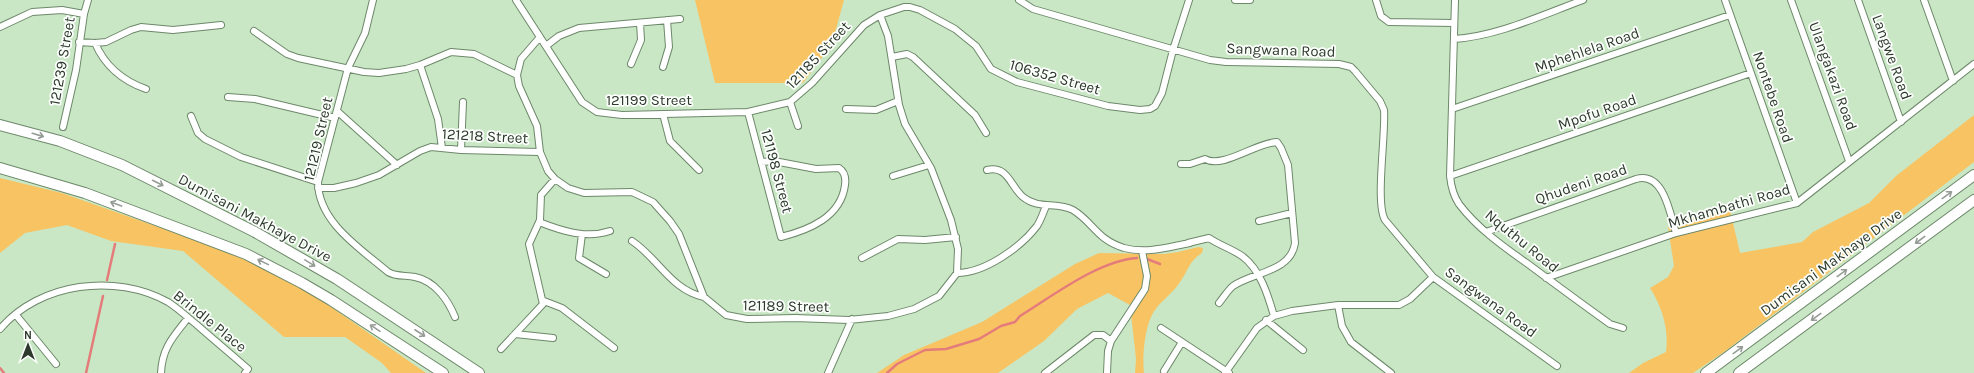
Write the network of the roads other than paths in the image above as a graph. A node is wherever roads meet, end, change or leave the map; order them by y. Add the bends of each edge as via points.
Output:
1 (88, 0) edge
2 (373, 0) edge
3 (516, 0) edge
4 (1019, 0) edge
5 (1189, 0) edge
6 (1235, 0) edge
7 (1250, 0) edge
8 (1376, 0) edge
9 (1455, 0) edge
10 (1583, 0) edge
11 (1725, 0) edge
12 (1791, 0) edge
13 (1858, 0) edge
14 (1924, 0) edge
15 (84, 14) junction
16 (880, 15) junction
17 (1730, 16) junction
18 (680, 19) dead end
19 (667, 20) junction
20 (640, 23) junction
21 (1454, 23) junction
22 (221, 25) dead end
23 (864, 25) joint
24 (0, 26) edge
25 (254, 31) dead end
26 (540, 37) junction
27 (1454, 39) junction
28 (80, 42) junction
29 (95, 44) junction
30 (546, 46) junction
31 (1173, 50) junction
32 (892, 57) junction
33 (631, 64) dead end
34 (1974, 64) edge
35 (420, 65) junction
36 (664, 67) dead end
37 (348, 68) junction
38 (1751, 73) junction
39 (517, 75) junction
40 (1953, 81) junction
41 (146, 89) dead end
42 (228, 97) dead end
43 (463, 102) dead end
44 (790, 102) junction
45 (898, 102) junction
46 (846, 109) dead end
47 (1452, 109) junction
48 (337, 111) junction
49 (748, 112) junction
50 (664, 114) junction
51 (191, 116) dead end
52 (335, 118) junction
53 (1901, 122) junction
54 (0, 125) edge
55 (798, 126) dead end
56 (63, 128) dead end
57 (986, 133) dead end
58 (442, 148) junction
59 (461, 150) junction
60 (540, 152) junction
61 (1850, 161) junction
62 (761, 162) junction
63 (1181, 164) dead end
64 (397, 165) junction
65 (929, 165) junction
66 (0, 168) edge
67 (699, 170) dead end
68 (987, 170) dead end
69 (1974, 175) edge
70 (893, 176) dead end
71 (1450, 176) junction
72 (555, 179) junction
73 (318, 185) junction
74 (1974, 200) edge
75 (1796, 202) junction
76 (1046, 206) junction
77 (1292, 213) junction
78 (1259, 221) dead end
79 (539, 222) junction
80 (610, 231) dead end
81 (1486, 232) junction
82 (1676, 233) junction
83 (582, 234) junction
84 (956, 237) junction
85 (632, 240) dead end
86 (1190, 242) dead end
87 (1178, 245) junction
88 (1142, 251) junction
89 (862, 258) dead end
90 (957, 273) junction
91 (606, 274) dead end
92 (1258, 275) junction
93 (1433, 277) junction
94 (1546, 278) junction
95 (704, 297) junction
96 (544, 301) junction
97 (1219, 303) dead end
98 (1338, 305) junction
99 (16, 315) junction
100 (1274, 316) junction
101 (455, 317) dead end
102 (188, 318) junction
103 (852, 320) junction
104 (1266, 320) junction
105 (1161, 328) dead end
106 (1623, 328) dead end
107 (0, 329) edge
108 (515, 334) junction
109 (553, 338) dead end
110 (1111, 340) junction
111 (1182, 342) junction
112 (614, 348) dead end
113 (502, 349) dead end
114 (1302, 350) dead end
115 (56, 364) dead end
116 (1557, 366) dead end
117 (246, 371) edge
118 (1164, 371) dead end
119 (1227, 372) edge
120 (161, 373) edge
121 (443, 373) edge
122 (479, 373) edge
123 (828, 373) edge
124 (1045, 373) edge
125 (1107, 373) edge
126 (1391, 373) edge
127 (1706, 373) edge
128 (1739, 373) edge

1 - 15 street, 121239 Street
2 - 37 street, 121219 Street via 365,33
3 - 26 street, 121199 Street
4 - 31 street, Sangwana Road via 1033,9
5 - 31 street, 106352 Street
6 - 7 street
8 - 21 street via 1381,16 1389,22
9 - 21 street, Nquthu Road
10 - 27 street via 1496,31 1471,38
11 - 17 street, Nontebe Road
12 - 61 street, Ulangakazi Road
13 - 53 street, Langwe Road
14 - 40 street
15 - 24 street via 62,10 32,12
15 - 28 street, 121239 Street
16 - 23 street, 106352 Street
16 - 31 street, 106352 Street via 904,7 920,10 966,37 976,46 991,69 1003,76 1108,106 1140,110 1150,109 1159,100
16 - 32 street
17 - 38 street, Nontebe Road
17 - 47 street, Mphehlela Road
18 - 19 street
19 - 20 street
19 - 36 street via 669,47
20 - 30 street via 579,28 559,36
20 - 33 street via 642,40
21 - 27 street, Nquthu Road
22 - 29 street via 173,30 141,27 110,41
23 - 44 street, 121185 Street via 812,83
25 - 37 street via 286,54
26 - 30 street, 121199 Street
26 - 39 street via 521,59
27 - 47 street, Nquthu Road
28 - 29 street
28 - 56 street, 121239 Street
29 - 41 street via 108,66 132,83
30 - 50 street, 121199 Street via 582,102 589,107 604,114
31 - 93 street, Sangwana Road via 1222,61 1339,64 1351,67 1380,101 1384,110 1381,197 1383,217
32 - 45 street
32 - 57 street via 907,54 913,57 975,115
34 - 40 street, Mkhambathi Road
35 - 37 street via 379,73
35 - 39 street via 444,53 467,52
35 - 58 street via 438,119
37 - 48 street, 121219 Street
38 - 71 street, Mpofu Road
38 - 75 street, Nontebe Road
39 - 60 street, 121189 Street via 519,86 537,126
40 - 53 street, Mkhambathi Road
42 - 52 street via 255,99
43 - 59 street
44 - 49 street, 121199 Street
44 - 55 street
45 - 46 street via 876,110
45 - 65 street via 905,124
47 - 71 street, Nquthu Road
48 - 52 street, 121219 Street
48 - 64 street
49 - 50 street, 121199 Street
49 - 62 street, 121198 Street
50 - 67 street via 670,141
51 - 73 street via 198,133 205,139 241,157
52 - 73 street, 121219 Street
53 - 61 street, Mkhambathi Road
54 -> 122 main road, Dumisani Makhaye Drive via 60,141 122,165 255,232 337,279
58 - 59 street, 121218 Street
58 - 64 street, 121218 Street via 431,147
59 - 60 street, 121218 Street
60 - 72 street, 121189 Street via 548,171
61 - 75 street, Mkhambathi Road
62 - 62 street, 121198 Street via 781,237 813,227 831,213 842,198 845,189 844,173 837,168 816,169 774,161
63 - 77 street via 1205,159 1210,162 1227,160 1259,145 1273,142 1279,144 1288,165
64 - 73 street, 121218 Street via 356,184 334,188
65 - 70 street
65 - 84 street
121 -> 66 main road via 331,300 263,262 199,235 85,193
68 - 76 street via 1002,170 1022,197
127 -> 69 main road, Dumisani Makhaye Drive
71 - 81 street, Nquthu Road via 1451,189 1459,204
72 - 79 street via 541,195
72 - 95 street, 121189 Street via 568,188 584,193 632,192 653,202 679,234
73 - 101 street, 121219 Street via 329,216 344,234 388,272 420,278 434,287 448,302
74 -> 128 main road
75 - 82 street, Mkhambathi Road
76 - 88 street via 1067,207 1078,214 1104,240
76 - 90 street via 1038,225 1007,253 979,269
77 - 78 street
77 - 92 street via 1295,243 1293,252 1269,272
79 - 83 street
79 - 96 street via 531,236 530,247
80 - 83 street via 595,235
81 - 82 street, Qhudeni Road via 1645,177 1661,189
81 - 94 street, Nquthu Road
82 - 94 street, Mkhambathi Road
83 - 91 street via 579,258
84 - 89 street via 898,239
84 - 90 street
85 - 95 street via 680,287 689,293
86 - 87 street
87 - 88 street
87 - 92 street via 1209,238 1242,256
88 - 110 street via 1147,276 1146,289
90 - 103 street, 121189 Street via 939,296 923,306 888,316
92 - 97 street via 1234,285
92 - 100 street
93 - 98 street via 1403,304
93 - 116 street, Sangwana Road
94 - 106 street, Nquthu Road via 1610,324
95 - 103 street, 121189 Street via 726,315 736,318
96 - 108 street
96 - 112 street via 562,308
98 - 100 street
98 - 126 street via 1342,326 1351,342
99 - 102 street, Brindle Place via 52,294 81,286 101,285 140,290 168,302
99 - 107 street, Brindle Place
99 - 115 street
100 - 104 street
102 - 117 street, Brindle Place
102 - 120 street via 166,347
103 - 123 street
104 - 114 street
104 - 119 street via 1257,328
105 - 111 street
108 - 109 street
108 - 113 street
110 - 124 street via 1103,335 1094,335
110 - 125 street
111 - 118 street
111 - 119 street

